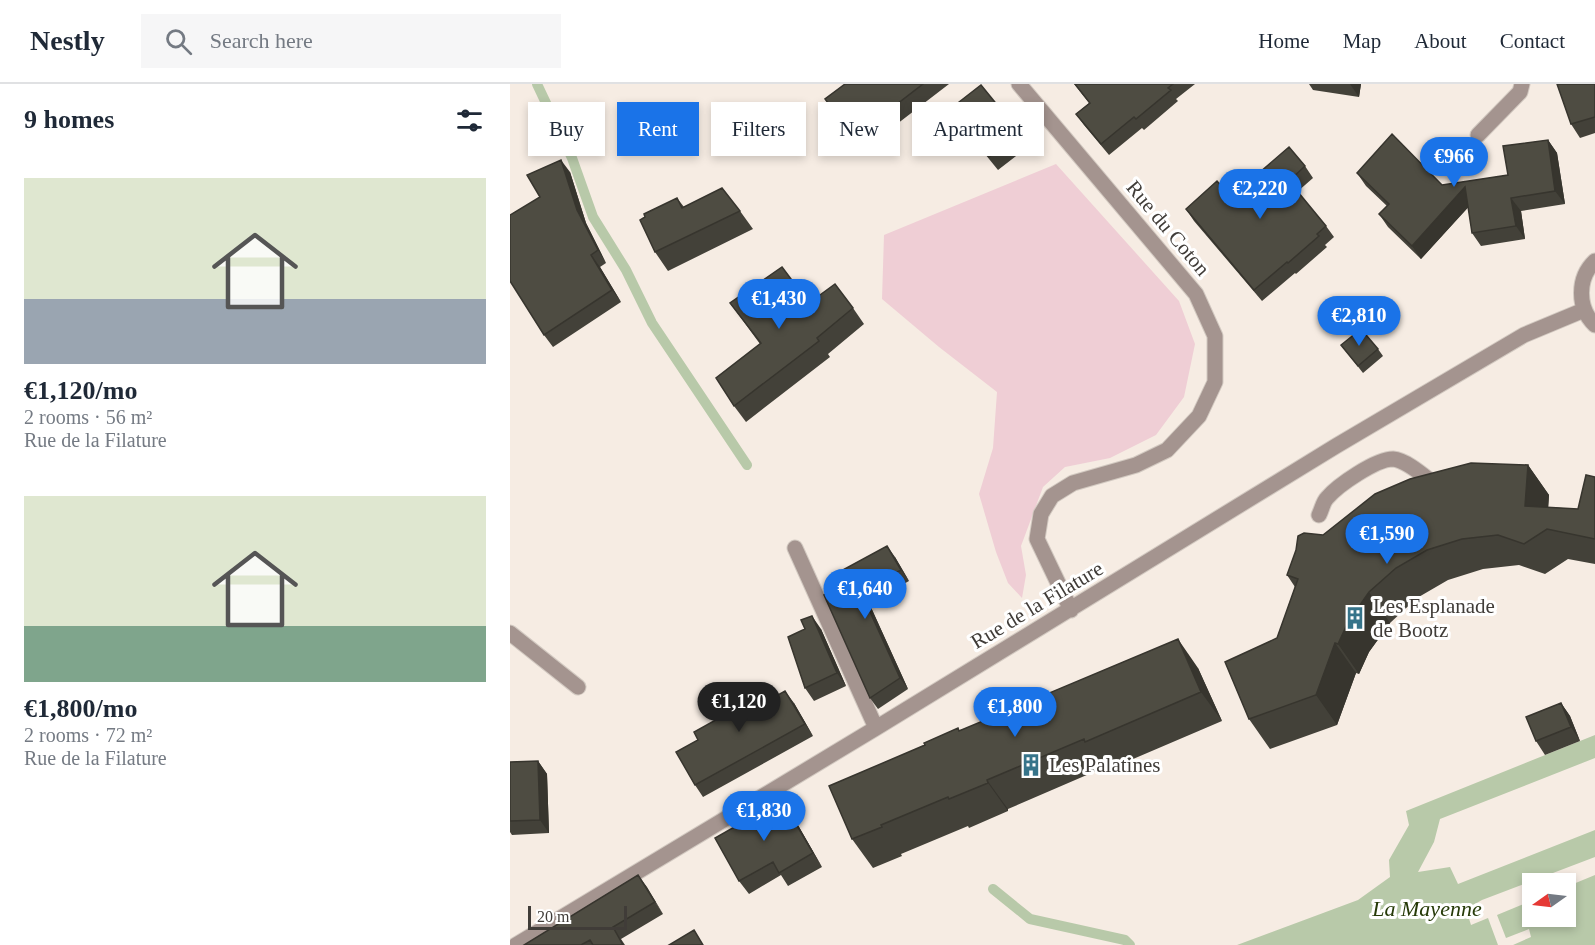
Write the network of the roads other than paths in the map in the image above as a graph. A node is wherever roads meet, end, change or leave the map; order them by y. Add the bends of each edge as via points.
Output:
1 (1019, 84) edge
2 (1522, 84) edge
3 (1478, 135) dead end
4 (1595, 261) edge
5 (1584, 310) junction
6 (1595, 325) edge
7 (1437, 486) edge
8 (1319, 515) dead end
9 (795, 548) dead end
10 (1071, 610) junction
11 (510, 633) edge
12 (578, 687) dead end
13 (876, 728) junction
14 (516, 945) edge

1 - 10 street, Rue du Coton via 1196,294 1215,336 1215,382 1199,416 1167,450 1136,465 1073,483 1052,496 1041,514 1037,539
2 - 3 street via 1520,92
4 - 5 street via 1583,280
5 - 6 street
5 - 10 street, Rue de la Filature via 1524,335
7 - 8 street via 1411,466 1393,459 1343,483 1326,499
9 - 13 street
10 - 13 street, Rue de la Filature
11 - 12 street
13 - 14 street, Rue de la Filature

